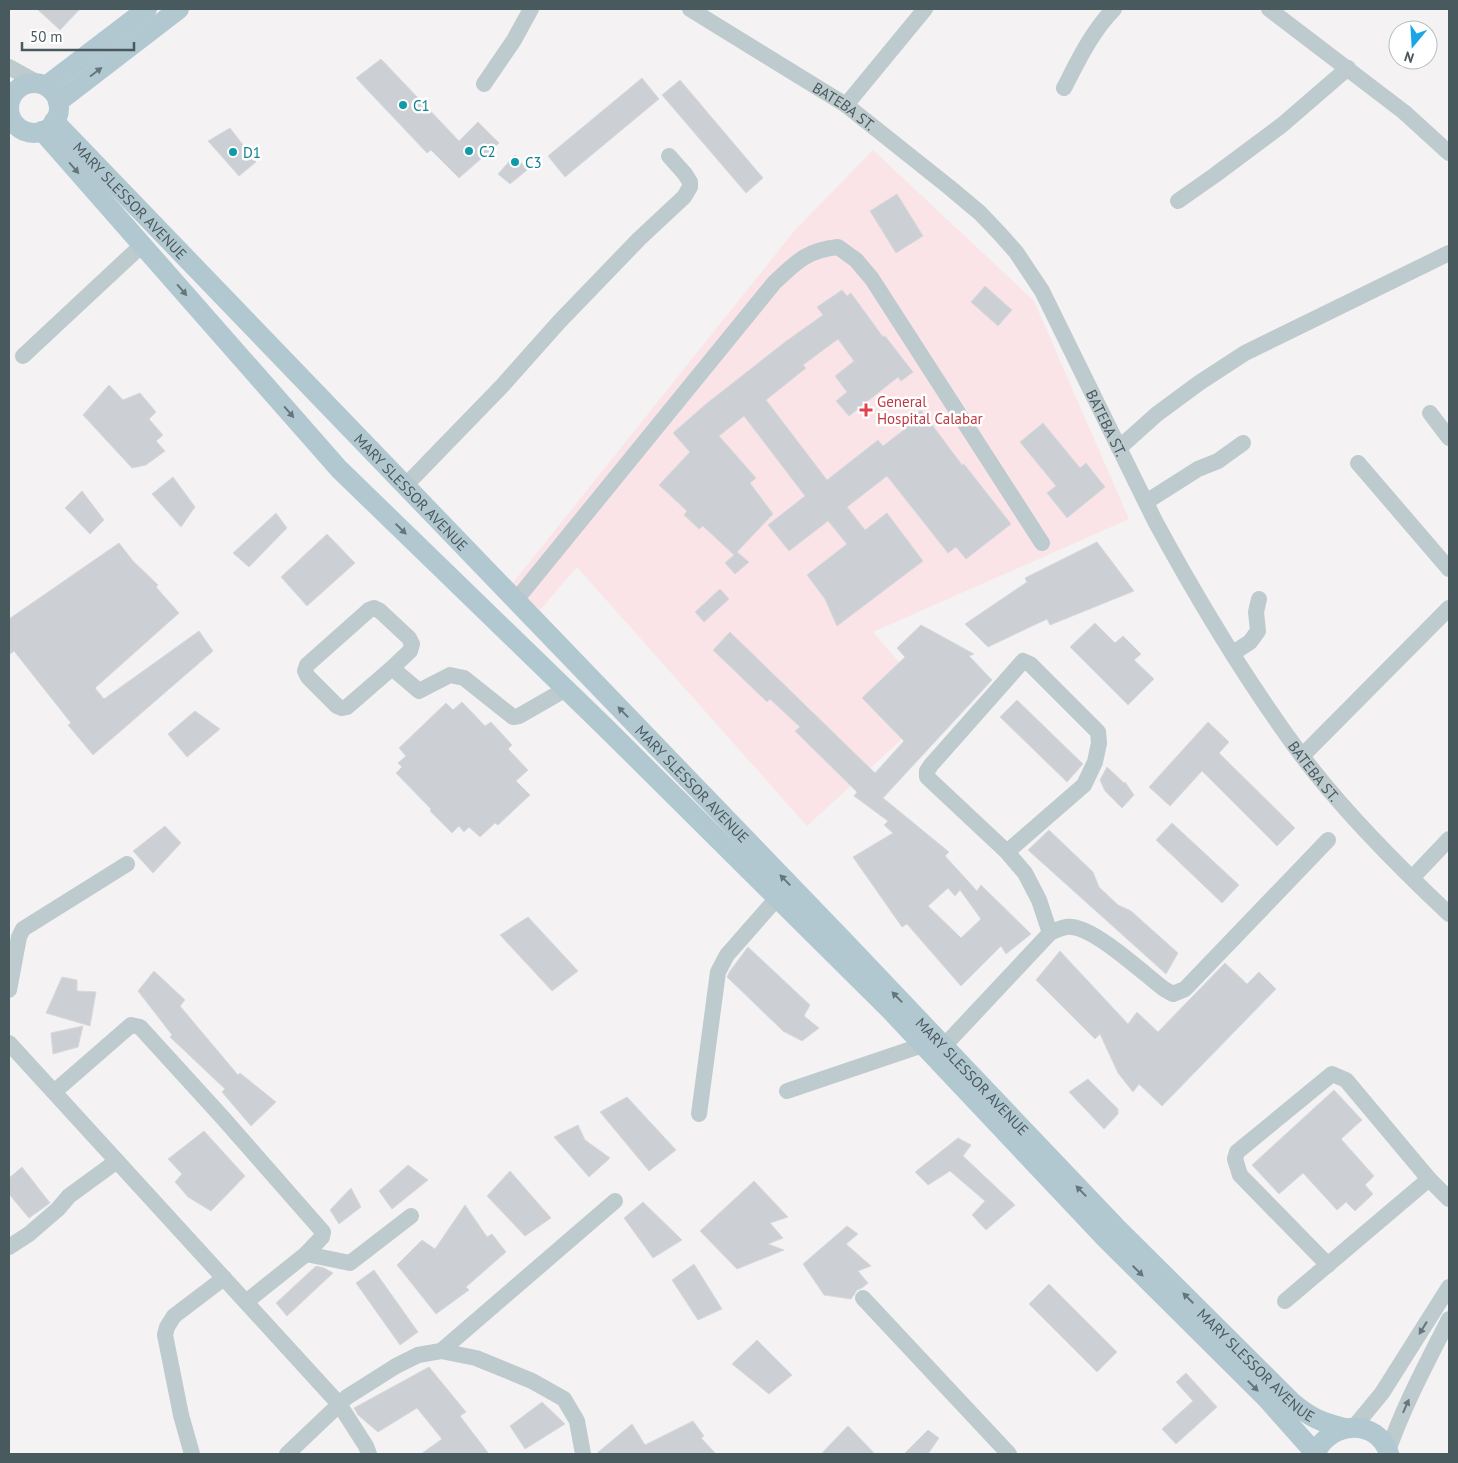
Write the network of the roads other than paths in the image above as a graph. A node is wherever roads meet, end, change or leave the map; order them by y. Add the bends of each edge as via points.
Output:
1 (147, 9) edge
2 (179, 9) edge
3 (531, 9) edge
4 (690, 9) edge
5 (924, 9) edge
6 (1114, 9) edge
7 (1269, 9) edge
8 (9, 67) edge
9 (1348, 68) junction
10 (484, 84) dead end
11 (42, 85) junction
12 (1064, 88) dead end
13 (846, 105) junction
14 (9, 106) edge
15 (37, 126) edge
16 (1449, 153) edge
17 (669, 156) dead end
18 (1178, 200) dead end
19 (142, 245) junction
20 (1449, 253) edge
21 (23, 356) dead end
22 (1430, 414) dead end
23 (1449, 438) edge
24 (1243, 443) dead end
25 (1118, 448) junction
26 (1358, 463) dead end
27 (405, 486) junction
28 (1146, 502) junction
29 (1042, 543) dead end
30 (1449, 569) edge
31 (516, 600) junction
32 (1259, 600) dead end
33 (1449, 608) edge
34 (1233, 654) junction
35 (392, 668) junction
36 (566, 689) junction
37 (1302, 756) junction
38 (1449, 839) edge
39 (1328, 840) dead end
40 (1006, 852) junction
41 (127, 864) dead end
42 (1412, 878) junction
43 (777, 898) junction
44 (1449, 914) edge
45 (1050, 933) junction
46 (9, 990) edge
47 (9, 1043) edge
48 (923, 1045) junction
49 (944, 1046) junction
50 (787, 1091) dead end
51 (54, 1092) junction
52 (699, 1114) dead end
53 (117, 1161) junction
54 (1428, 1179) junction
55 (1449, 1199) edge
56 (615, 1201) dead end
57 (411, 1216) dead end
58 (9, 1247) edge
59 (306, 1254) junction
60 (1328, 1265) junction
61 (224, 1278) junction
62 (1449, 1287) edge
63 (864, 1298) dead end
64 (1285, 1301) dead end
65 (246, 1302) junction
66 (1449, 1319) edge
67 (441, 1351) junction
68 (339, 1404) junction
69 (1349, 1428) junction
70 (1389, 1453) edge
71 (192, 1454) edge
72 (287, 1454) edge
73 (369, 1454) edge
74 (583, 1454) edge
75 (1009, 1454) edge
76 (1315, 1454) edge

1 - 11 main road
15 -> 2 main road
3 - 10 street
4 - 13 street, BATEBA ST.
5 - 13 street
6 - 12 street via 1090,41
7 - 9 street
8 - 11 street
9 - 16 street
9 - 18 street via 1282,126
11 - 14 main road via 30,83 22,86 15,91
11 - 15 main road via 51,90
13 - 25 street, BATEBA ST. via 980,213 1016,252 1042,291
14 - 15 main road via 17,127
15 -> 19 main road, MARY SLESSOR AVENUE
15 - 27 main road, MARY SLESSOR AVENUE
17 - 27 street via 690,182 684,198 639,239
19 - 21 street
19 -> 36 main road, MARY SLESSOR AVENUE via 339,469
20 - 25 street via 1245,353 1157,414
22 - 23 street
24 - 28 street
25 - 28 street, BATEBA ST.
26 - 30 street
27 - 31 main road, MARY SLESSOR AVENUE
28 - 34 street, BATEBA ST. via 1174,556
29 - 31 street via 872,279 856,260 838,247 820,249 802,258 774,283
49 -> 31 main road, MARY SLESSOR AVENUE
32 - 34 street via 1256,612 1258,631 1250,642
33 - 37 street
34 - 37 street, BATEBA ST.
35 - 35 street via 342,708 305,671 306,665 374,608 412,644 410,651
35 - 36 street via 419,691 450,675 464,678 513,716 519,716
36 - 43 main road, MARY SLESSOR AVENUE
37 - 42 street, BATEBA ST. via 1330,791
38 - 42 street
39 - 45 street via 1185,989 1173,994 1095,935 1072,927
40 - 40 street via 927,777 927,771 1023,661 1030,664 1098,732 1098,743 1095,762 1084,786
40 - 45 street via 1033,887
41 - 46 street via 23,929
42 - 44 street, BATEBA ST.
43 - 48 main road, MARY SLESSOR AVENUE
43 - 52 street via 727,955 718,972
45 - 49 street
47 - 51 street
48 - 50 street
48 -> 76 main road, MARY SLESSOR AVENUE via 1104,1237 1267,1399
69 -> 49 main road, MARY SLESSOR AVENUE via 1319,1421 1293,1403 1115,1226
51 - 53 street
51 - 59 street via 131,1025 140,1027 324,1232
53 - 58 street via 69,1196 30,1234
53 - 61 street
54 - 55 street
54 - 60 street
54 - 60 street via 1346,1080 1332,1074 1237,1152 1235,1159 1240,1175
56 - 67 street
57 - 59 street via 350,1263
59 - 65 street
60 - 64 street
61 - 65 street
61 - 71 street via 174,1316 165,1335
62 -> 69 street via 1382,1393
63 - 75 street
65 - 68 street
70 -> 66 street via 1398,1424
67 - 68 street via 418,1355 396,1366
67 - 74 street via 476,1358 532,1381 564,1399 577,1421
68 - 72 street
68 - 73 street
69 - 70 main road, MARY SLESSOR AVENUE via 1368,1431 1380,1439
69 - 76 main road via 1326,1437

